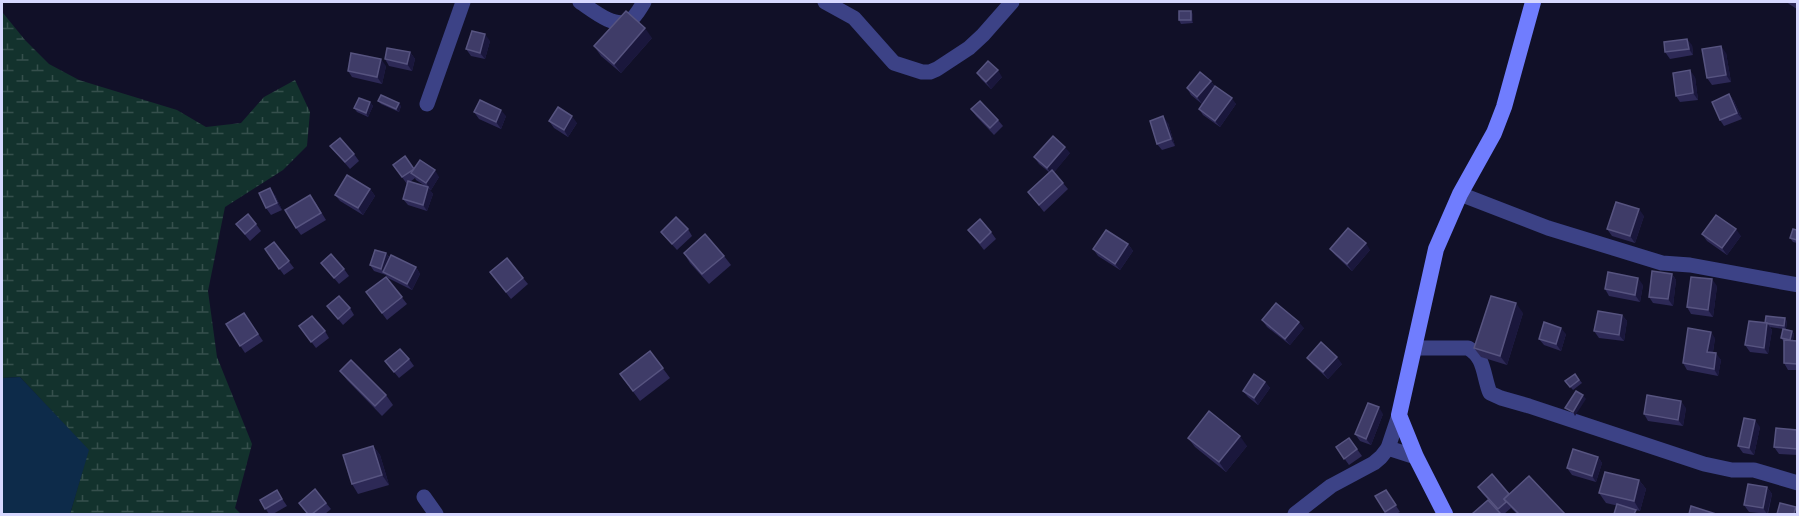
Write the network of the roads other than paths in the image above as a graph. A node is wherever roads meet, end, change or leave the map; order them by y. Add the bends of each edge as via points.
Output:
1 (463, 2) edge
2 (580, 2) edge
3 (644, 2) edge
4 (825, 2) edge
5 (1012, 2) edge
6 (1533, 2) edge
7 (427, 104) dead end
8 (1460, 194) junction
9 (1797, 285) edge
10 (1415, 348) junction
11 (1399, 416) junction
12 (1388, 448) junction
13 (1416, 457) junction
14 (1797, 483) edge
15 (424, 497) dead end
16 (436, 514) edge
17 (1295, 514) edge
18 (1445, 514) edge

1 - 7 street
2 - 3 street via 620,23 633,17
4 - 5 street via 854,18 894,63 922,72 937,69 969,48
6 - 8 main road via 1504,107
8 - 9 street via 1548,228 1662,263
8 - 10 main road via 1436,249
10 - 11 main road
10 - 14 street via 1474,351 1490,393 1501,398 1704,464 1754,470
11 - 12 street
11 - 13 main road
12 - 13 street
12 - 17 street via 1374,463 1331,486
13 - 18 main road
15 - 16 street

